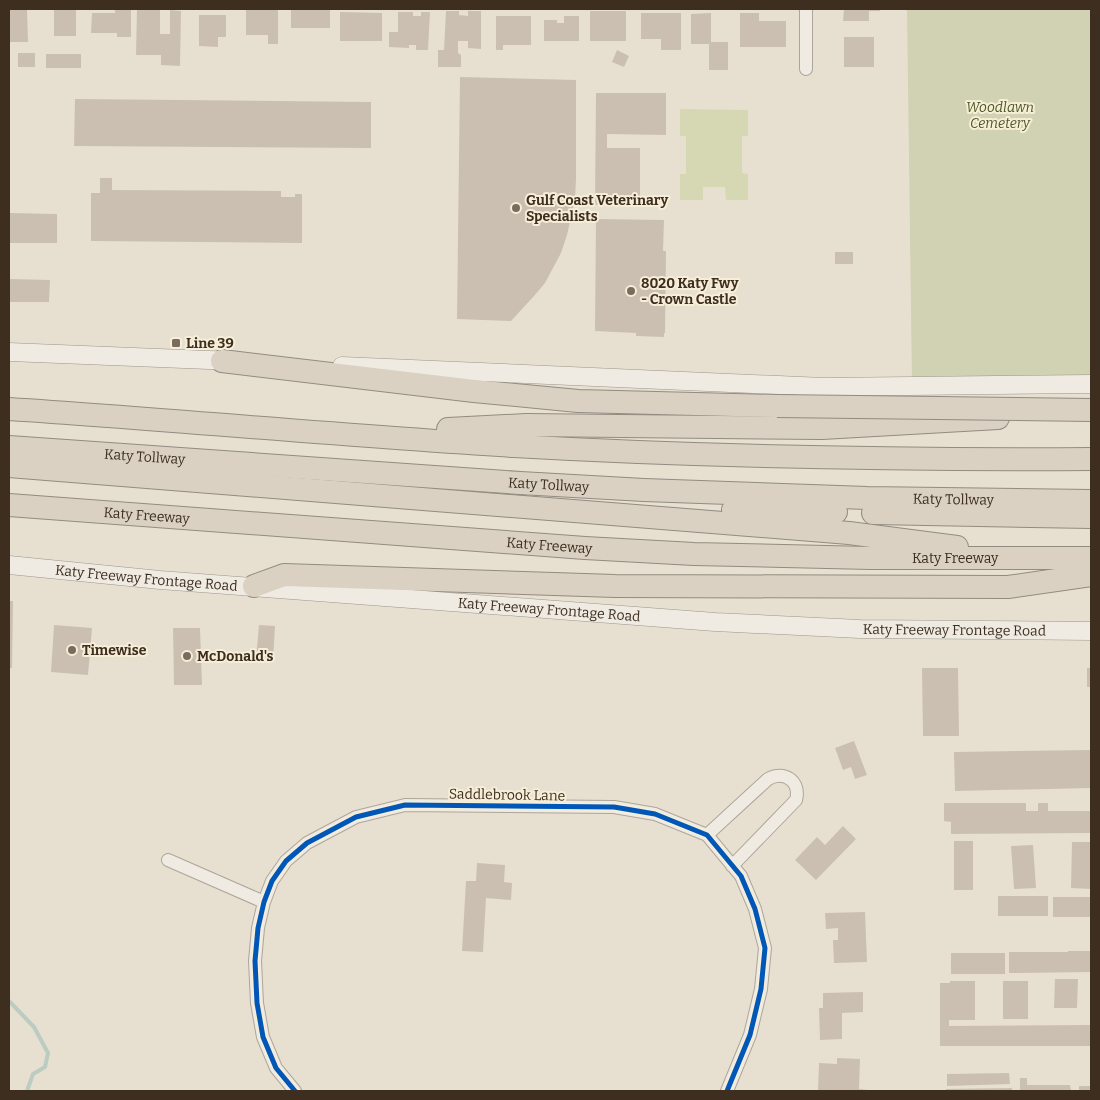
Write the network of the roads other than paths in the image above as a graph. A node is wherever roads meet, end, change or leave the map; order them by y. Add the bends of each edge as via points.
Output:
1 (806, 9) edge
2 (806, 69) dead end
3 (9, 352) edge
4 (28, 353) junction
5 (222, 360) junction
6 (9, 361) edge
7 (1091, 384) edge
8 (15, 410) edge
9 (1091, 410) edge
10 (344, 433) junction
11 (14, 457) edge
12 (1091, 460) edge
13 (1091, 501) edge
14 (450, 502) junction
15 (14, 506) edge
16 (1091, 517) edge
17 (9, 557) edge
18 (1043, 558) junction
19 (1091, 558) edge
20 (9, 565) edge
21 (28, 566) junction
22 (1091, 575) edge
23 (254, 586) junction
24 (1091, 631) edge
25 (707, 835) junction
26 (168, 860) dead end
27 (732, 866) junction
28 (264, 902) junction
29 (295, 1091) edge
30 (727, 1091) edge

1 - 2 street
3 - 4 main road
4 - 5 main road
4 - 6 main road
5 - 7 main road via 824,387
5 - 9 highway, bridge via 578,401
8 - 10 highway
9 - 10 highway via 822,428 526,425
10 - 12 highway via 513,446 738,456
11 - 13 highway, Katy Tollway via 644,490 867,498
11 - 14 highway, Katy Tollway
14 - 16 highway
14 - 18 highway via 849,533
15 - 18 highway, Katy Freeway via 694,554
17 - 21 main road
18 - 19 highway, Katy Freeway
20 - 21 main road, Katy Freeway Frontage Road
21 - 23 main road, Katy Freeway Frontage Road
22 - 23 highway via 1008,587 614,586 284,575
23 - 24 main road, Katy Freeway Frontage Road via 715,622 860,629
25 - 27 street, Saddlebrook Lane
25 - 27 street via 774,775 784,775 793,781 798,790 796,800
25 - 28 street, Saddlebrook Lane via 655,814 614,807 405,805 356,817 307,843 286,861 272,881
26 - 28 street
27 - 30 street, Saddlebrook Lane via 741,876 755,909 765,948 761,989 750,1035
28 - 29 street, Saddlebrook Lane via 255,961 257,1003 263,1037 276,1068

